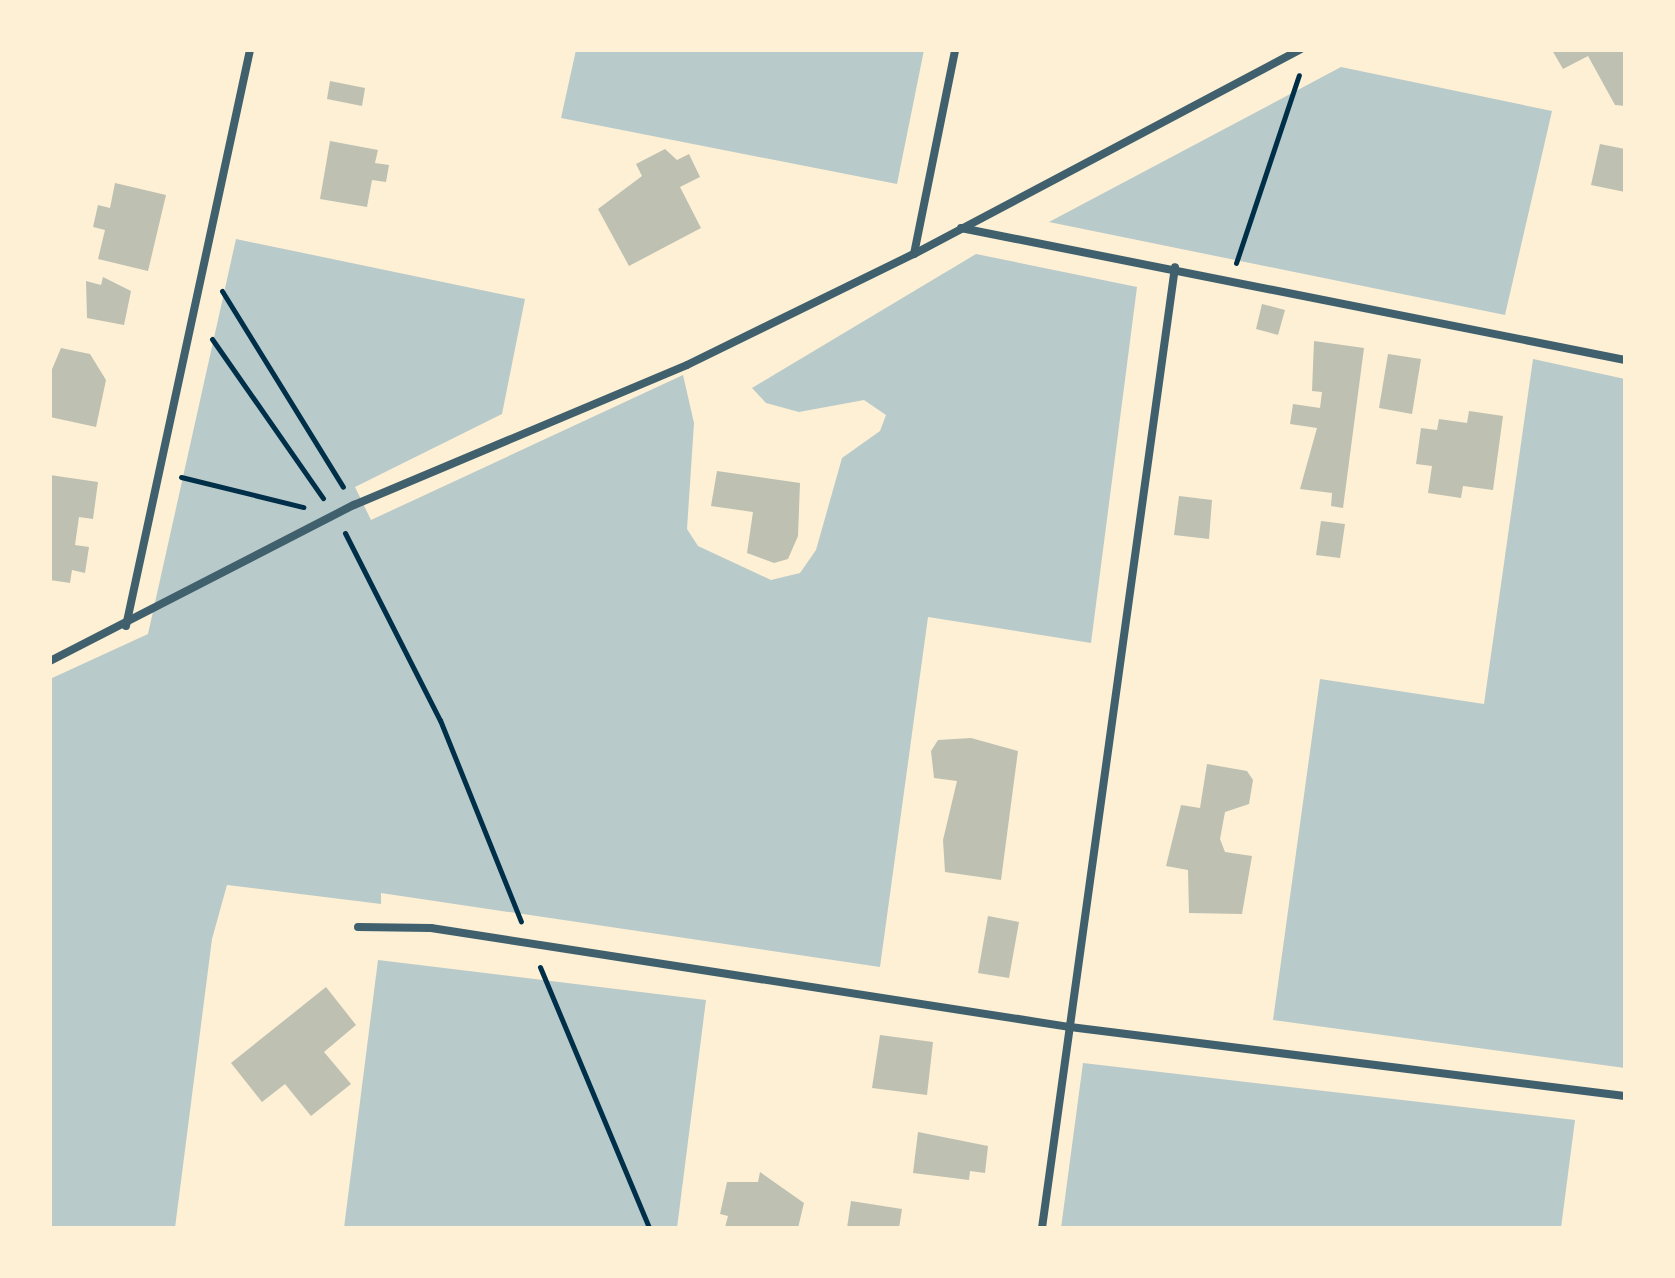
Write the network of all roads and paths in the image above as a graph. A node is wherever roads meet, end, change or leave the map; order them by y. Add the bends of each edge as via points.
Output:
1 (250, 50) edge
2 (955, 50) edge
3 (1300, 50) edge
4 (1303, 63) dead end
5 (961, 228) junction
6 (914, 254) junction
7 (205, 263) junction
8 (1175, 267) junction
9 (1231, 279) junction
10 (194, 311) junction
11 (1625, 360) edge
12 (159, 472) junction
13 (354, 505) junction
14 (335, 514) junction
15 (126, 626) junction
16 (50, 661) edge
17 (358, 927) dead end
18 (532, 948) junction
19 (1070, 1027) junction
20 (1625, 1096) edge
21 (649, 1228) edge
22 (1042, 1228) edge

1 - 7 street
2 - 6 street
3 - 5 street
4 - 9 path
5 - 6 street
5 - 8 street
6 - 13 street via 687,365
7 - 10 street
7 - 13 path
8 - 9 street
8 - 19 street
9 - 11 street
10 - 12 street
10 - 14 path
12 - 14 path
12 - 15 street
13 - 14 street
14 - 15 street
14 - 18 path via 440,720
15 - 16 street
17 - 18 street via 431,928
18 - 19 street
18 - 21 path
19 - 20 street
19 - 22 street

